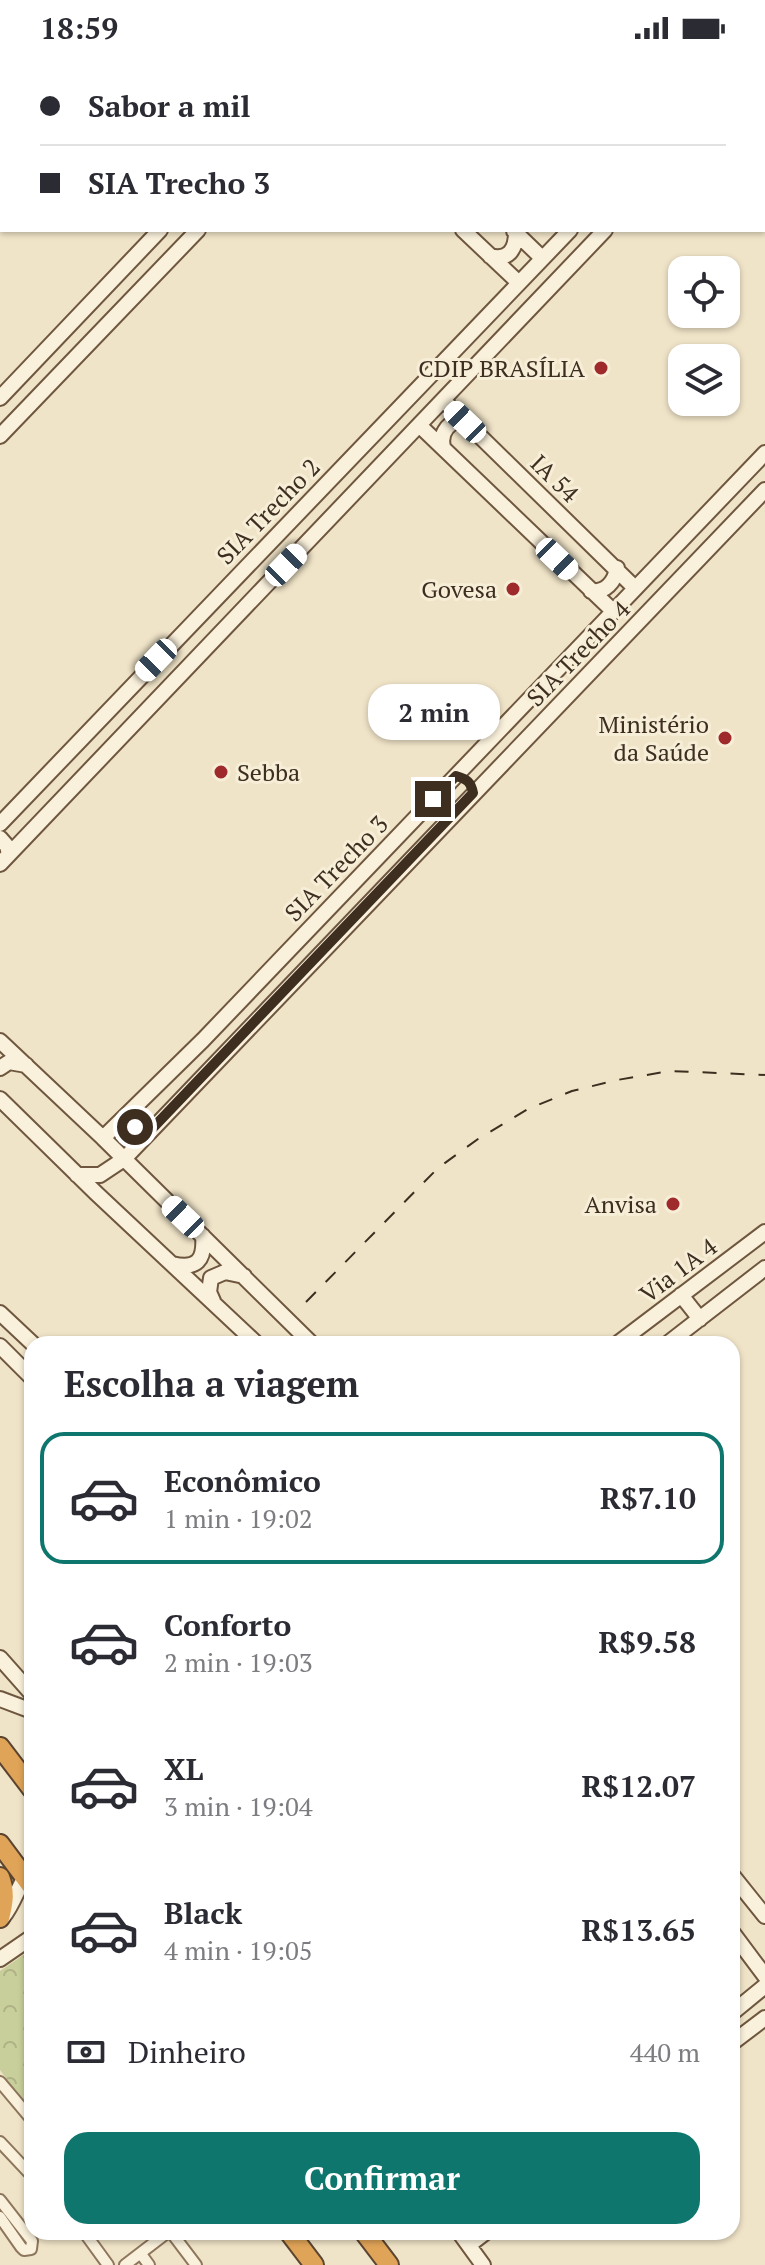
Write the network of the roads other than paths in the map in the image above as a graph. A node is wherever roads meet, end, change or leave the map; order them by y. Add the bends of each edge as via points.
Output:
1 (158, 232) edge
2 (196, 232) edge
3 (465, 232) edge
4 (514, 232) edge
5 (515, 232) edge
6 (603, 232) edge
7 (566, 233) edge
8 (489, 256) junction
9 (542, 258) junction
10 (574, 262) junction
11 (518, 282) junction
12 (499, 302) junction
13 (516, 323) junction
14 (68, 329) junction
15 (87, 345) junction
16 (48, 349) junction
17 (65, 368) junction
18 (0, 398) edge
19 (443, 400) junction
20 (465, 422) junction
21 (419, 425) junction
22 (0, 436) edge
23 (443, 447) junction
24 (765, 453) edge
25 (765, 490) edge
26 (263, 550) junction
27 (667, 555) junction
28 (617, 568) junction
29 (243, 569) junction
30 (280, 571) junction
31 (686, 573) junction
32 (635, 588) junction
33 (262, 589) junction
34 (591, 591) junction
35 (612, 610) junction
36 (572, 653) junction
37 (588, 676) junction
38 (473, 758) junction
39 (456, 776) junction
40 (490, 776) junction
41 (473, 793) junction
42 (0, 824) edge
43 (0, 838) edge
44 (5, 859) edge
45 (203, 1040) junction
46 (0, 1041) edge
47 (219, 1060) junction
48 (27, 1065) junction
49 (0, 1068) edge
50 (0, 1099) edge
51 (128, 1114) junction
52 (148, 1133) junction
53 (103, 1138) junction
54 (124, 1159) junction
55 (77, 1175) junction
56 (765, 1232) edge
57 (203, 1236) junction
58 (172, 1263) junction
59 (765, 1268) edge
60 (245, 1276) junction
61 (681, 1295) junction
62 (215, 1306) junction
63 (0, 1313) edge
64 (700, 1319) junction
65 (24, 1336) edge
66 (248, 1336) edge
67 (304, 1336) edge
68 (627, 1336) edge
69 (678, 1336) edge
70 (2, 1352) edge
71 (24, 1368) edge
72 (0, 1658) edge
73 (24, 1685) edge
74 (0, 1699) edge
75 (24, 1708) edge
76 (0, 1747) edge
77 (24, 1778) edge
78 (0, 1844) edge
79 (24, 1871) edge
80 (0, 1877) edge
81 (24, 1885) edge
82 (740, 1885) edge
83 (765, 1916) edge
84 (0, 1919) edge
85 (24, 1942) edge
86 (740, 1943) edge
87 (0, 1959) edge
88 (765, 1976) edge
89 (761, 1995) edge
90 (740, 2008) edge
91 (765, 2018) edge
92 (740, 2037) edge
93 (1, 2087) edge
94 (24, 2111) edge
95 (0, 2142) edge
96 (24, 2168) edge
97 (0, 2200) edge
98 (0, 2217) edge
99 (24, 2231) edge
100 (31, 2240) edge
101 (90, 2240) edge
102 (159, 2240) edge
103 (176, 2240) edge
104 (295, 2240) edge
105 (369, 2240) edge
106 (465, 2240) edge
107 (476, 2240) edge
108 (469, 2245) junction
109 (141, 2254) junction
110 (108, 2265) edge
111 (125, 2265) edge
112 (149, 2265) edge
113 (196, 2265) edge
114 (314, 2265) edge
115 (389, 2265) edge
116 (483, 2265) edge

1 - 14 main road
2 - 15 main road
3 - 8 main road
4 - 8 main road via 516,241 507,255
5 - 9 main road
6 - 10 main road
7 - 9 main road, SIA Trecho 2
7 - 10 main road via 562,249
8 - 11 main road
9 - 11 main road, SIA Trecho 2
10 - 13 main road
11 - 12 main road, SIA Trecho 2
12 - 13 main road via 511,307
12 - 26 main road, SIA Trecho 2
13 - 19 main road
14 - 15 main road via 74,340
14 - 16 main road
15 - 17 main road
16 - 17 main road via 61,354
16 - 18 main road
17 - 22 main road
19 - 20 main road, IA 54
19 - 21 main road
20 - 23 main road via 448,427
20 - 28 main road, IA 54
21 - 23 main road
21 - 30 main road
23 - 34 main road
24 - 27 main road, SIA Trecho 3
25 - 31 main road, SIA Trecho 4
26 - 29 main road, SIA Trecho 2
26 - 30 main road via 266,566
27 - 31 main road via 672,570
27 - 32 main road, SIA Trecho 3
28 - 32 main road, IA 54
28 - 34 main road via 608,586
29 - 33 main road via 257,575
29 - 42 main road, SIA Trecho 2
30 - 33 main road
31 - 37 main road, SIA Trecho 4
32 - 35 main road, SIA Trecho 3
33 - 44 main road
34 - 35 main road
35 - 36 main road, SIA Trecho 3
36 - 37 main road
36 - 38 main road, SIA Trecho 3
37 - 40 main road, SIA Trecho 4
38 - 39 main road, SIA Trecho 3
38 - 40 main road via 478,771
39 - 41 main road via 469,781
39 - 45 main road, SIA Trecho 3
40 - 41 main road, SIA Trecho 4
41 - 47 main road, SIA Trecho 4
43 - 44 main road via 7,846
45 - 47 main road via 215,1047
45 - 51 main road, SIA Trecho 3
46 - 48 main road
47 - 52 main road, SIA Trecho 4
48 - 49 main road via 9,1062
48 - 53 main road
50 - 55 main road
51 - 52 main road via 135,1127
51 - 53 main road, SIA Trecho 3
52 - 54 main road, SIA Trecho 4
53 - 54 main road
54 - 55 main road via 100,1175
54 - 57 main road
55 - 58 main road
56 - 61 main road, Via 1A 4
57 - 58 main road via 199,1260 188,1266
57 - 60 main road
58 - 62 main road
59 - 64 main road
60 - 62 main road via 225,1272 211,1278
60 - 67 main road
61 - 64 main road
61 - 68 main road, Via 1A 4
62 - 66 main road
63 - 65 main road
64 - 69 main road
70 - 71 main road
72 - 73 main road
74 - 75 main road
76 - 77 highway
78 - 79 highway
80 - 84 highway via 5,1902
81 - 84 main road
82 - 83 main road
85 - 87 main road
86 - 88 main road
89 - 90 main road
91 - 92 main road
93 - 94 street
95 - 96 street
97 - 99 street
98 - 100 street via 24,2250 31,2249
101 - 110 street
102 - 109 street
103 - 113 street
104 - 114 highway
105 - 115 highway
106 - 108 main road
107 - 108 main road
108 - 116 main road
109 - 111 street
109 - 112 street

